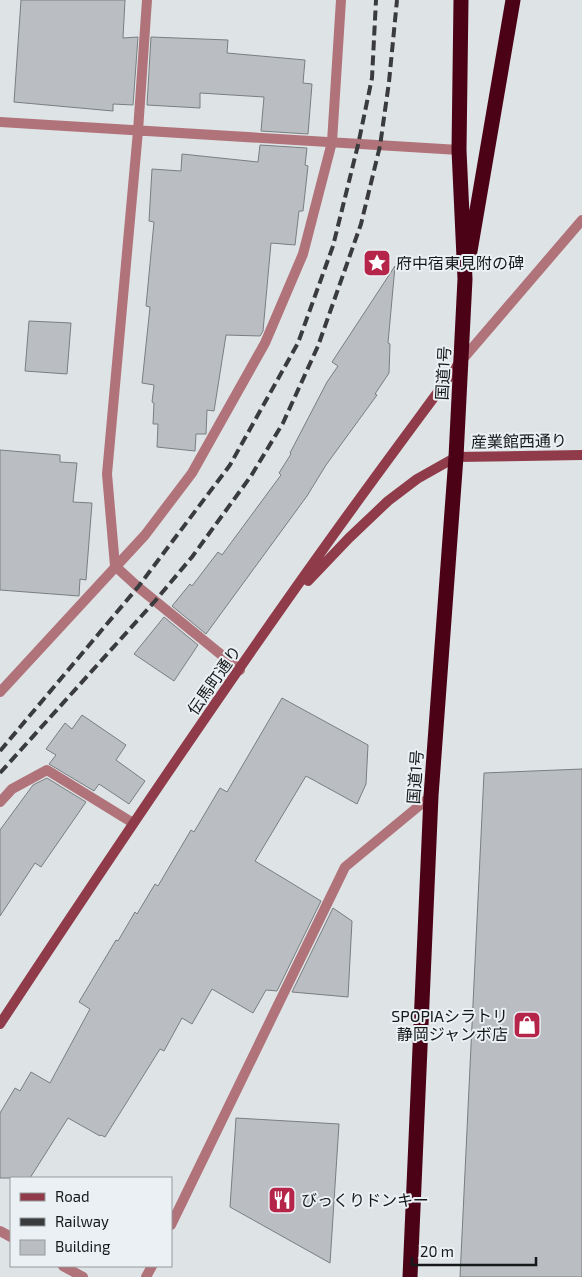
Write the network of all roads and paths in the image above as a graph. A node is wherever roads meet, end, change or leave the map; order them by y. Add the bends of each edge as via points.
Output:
1 (147, 0) edge
2 (341, 0) edge
3 (461, 0) edge
4 (513, 0) edge
5 (0, 122) edge
6 (138, 131) junction
7 (332, 142) junction
8 (459, 150) junction
9 (582, 220) edge
10 (465, 279) junction
11 (462, 360) junction
12 (582, 455) edge
13 (456, 457) junction
14 (115, 566) junction
15 (264, 634) junction
16 (240, 670) junction
17 (0, 692) edge
18 (431, 796) junction
19 (0, 802) edge
20 (133, 823) junction
21 (0, 1024) edge
22 (172, 1223) edge
23 (65, 1267) edge
24 (83, 1277) edge
25 (410, 1277) edge

1 - 6 street
2 - 7 street
3 - 8 highway, 国道1号
4 - 10 highway, 国道1号
5 - 6 street
6 - 7 street
6 - 14 street via 107,474
7 - 8 street
7 - 14 street via 303,254 265,344 192,473 145,535
8 - 10 highway, 国道1号
9 - 11 street
10 - 11 highway, 国道1号
11 - 13 highway, 国道1号
11 - 15 street, 伝馬町通り
12 - 13 street, 産業館西通り
13 - 15 street via 417,479 388,501 311,576
13 - 18 highway, 国道1号
14 - 16 street
14 - 17 street
15 - 16 street, 伝馬町通り
16 - 20 street, 伝馬町通り
18 - 22 street via 345,867
18 - 25 highway, 国道1号
19 - 20 street via 12,789 47,770
20 - 21 street, 伝馬町通り
23 - 24 street

